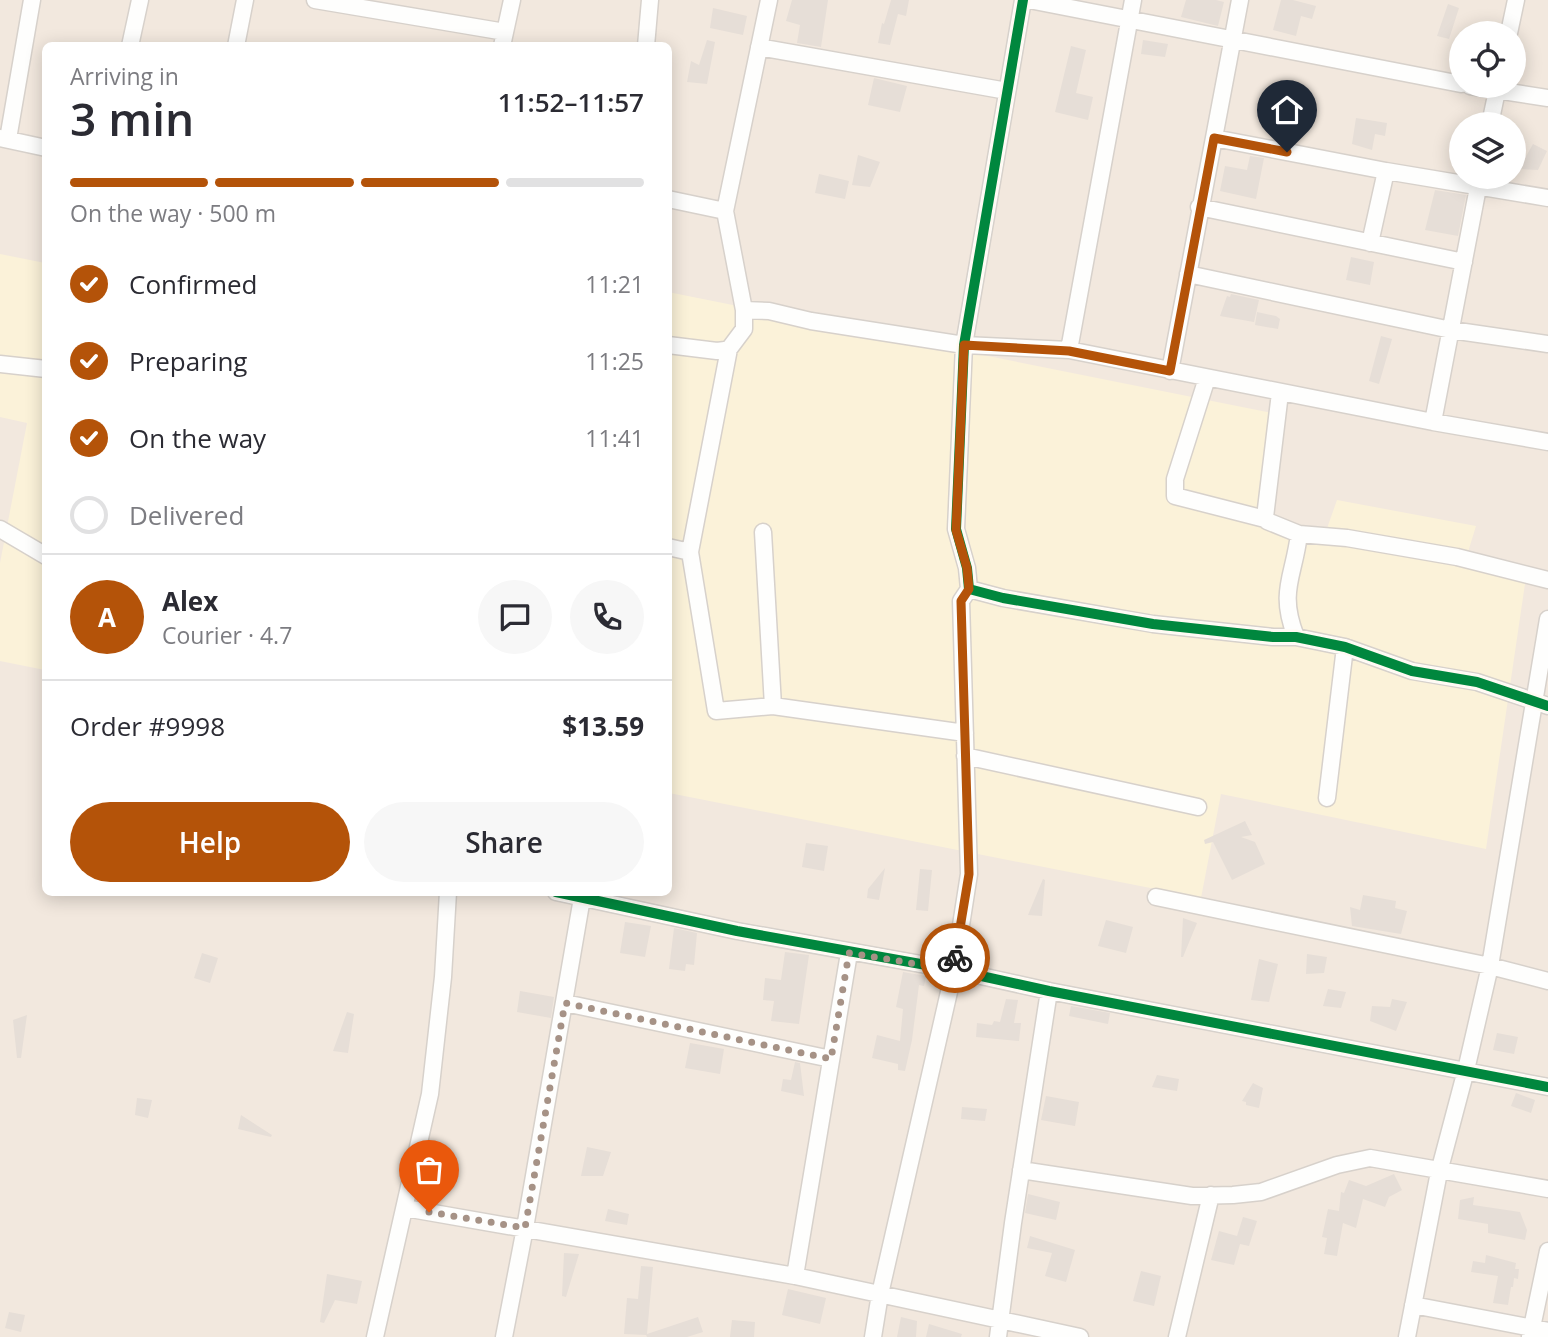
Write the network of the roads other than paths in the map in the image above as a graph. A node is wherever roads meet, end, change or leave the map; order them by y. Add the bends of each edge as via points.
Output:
1 (32, 0) edge
2 (140, 0) edge
3 (245, 0) edge
4 (315, 0) edge
5 (512, 0) edge
6 (650, 0) edge
7 (769, 0) edge
8 (1023, 0) edge
9 (1029, 0) edge
10 (1133, 0) edge
11 (1240, 0) edge
12 (1516, 0) edge
13 (1129, 21) junction
14 (1512, 21) edge
15 (504, 39) edge
16 (1232, 39) junction
17 (131, 42) edge
18 (237, 42) edge
19 (646, 42) edge
20 (759, 47) junction
21 (1449, 82) edge
22 (1007, 92) junction
23 (1526, 94) edge
24 (1548, 98) edge
25 (4, 138) edge
26 (1214, 138) junction
27 (42, 147) edge
28 (1386, 171) junction
29 (1449, 178) edge
30 (1478, 189) edge
31 (1509, 189) edge
32 (1548, 198) edge
33 (672, 200) edge
34 (1199, 207) junction
35 (725, 211) junction
36 (1370, 243) junction
37 (1464, 262) junction
38 (1188, 274) junction
39 (744, 310) junction
40 (1451, 330) junction
41 (1548, 344) edge
42 (672, 345) edge
43 (964, 345) junction
44 (729, 349) junction
45 (1069, 351) junction
46 (0, 364) edge
47 (42, 369) edge
48 (1170, 371) junction
49 (1207, 378) junction
50 (1279, 393) junction
51 (1433, 422) junction
52 (1548, 442) edge
53 (1265, 519) junction
54 (0, 530) edge
55 (763, 532) dead end
56 (1299, 534) junction
57 (672, 548) edge
58 (690, 552) junction
59 (42, 554) edge
60 (1548, 580) edge
61 (969, 589) junction
62 (1548, 619) edge
63 (1296, 637) junction
64 (1345, 648) junction
65 (1542, 703) edge
66 (773, 706) junction
67 (965, 733) junction
68 (965, 756) junction
69 (1327, 798) dead end
70 (1198, 807) dead end
71 (448, 896) edge
72 (573, 896) edge
73 (1156, 897) dead end
74 (582, 898) junction
75 (849, 953) junction
76 (1490, 966) junction
77 (954, 970) junction
78 (1548, 981) edge
79 (1049, 991) junction
80 (565, 1003) junction
81 (831, 1059) junction
82 (1466, 1070) junction
83 (1548, 1087) edge
84 (1021, 1170) junction
85 (1439, 1172) junction
86 (1548, 1189) edge
87 (1210, 1195) junction
88 (405, 1208) junction
89 (525, 1228) junction
90 (1548, 1251) edge
91 (795, 1276) junction
92 (880, 1294) junction
93 (1413, 1305) junction
94 (999, 1329) edge
95 (1536, 1332) edge
96 (375, 1337) edge
97 (504, 1337) edge
98 (873, 1337) edge
99 (1080, 1337) edge
100 (1177, 1337) edge
101 (1407, 1337) edge

1 - 25 street
2 - 17 street
3 - 18 street
4 - 15 street
5 - 15 street
6 - 19 street
7 - 20 street
8 - 22 street
9 - 13 street
10 - 13 street
11 - 16 street
12 - 14 street
13 - 16 street
13 - 45 street
16 - 21 street
16 - 26 street
20 - 22 street
20 - 35 street
22 - 43 street
23 - 24 street
25 - 27 street
26 - 28 street
26 - 34 street
28 - 29 street
28 - 36 street
30 - 37 street
31 - 32 street
33 - 35 street
34 - 36 street
34 - 38 street
35 - 39 street
36 - 37 street
37 - 40 street
38 - 40 street
38 - 48 street
39 - 43 street
39 - 44 street via 744,329
40 - 41 street
40 - 51 street
42 - 44 street
43 - 45 street
43 - 61 street via 956,530
44 - 58 street
45 - 48 street
46 - 47 street
48 - 49 street
49 - 50 street
49 - 53 street via 1175,478 1175,496
50 - 51 street
50 - 53 street
51 - 52 street
53 - 56 street
54 - 59 street
55 - 66 street
56 - 60 street via 1457,557
56 - 63 street via 1287,584
57 - 58 street
58 - 66 street via 716,711
61 - 63 street via 1153,624
61 - 67 street via 961,601
62 - 65 street
63 - 64 street
64 - 65 street via 1412,671 1476,682
64 - 69 street
65 - 76 street
66 - 67 street
67 - 68 street
68 - 70 street
68 - 77 street via 969,874
71 - 88 street via 430,1094
72 - 74 street
73 - 76 street
74 - 75 street
74 - 80 street
75 - 77 street
75 - 81 street
76 - 78 street
76 - 82 street
77 - 79 street
77 - 92 street
79 - 82 street
79 - 84 street
80 - 81 street
80 - 89 street
81 - 91 street
82 - 83 street
82 - 85 street
84 - 87 street
84 - 94 street
85 - 86 street
85 - 87 street via 1370,1158 1261,1192
85 - 93 street
87 - 100 street
88 - 89 street
88 - 96 street
89 - 91 street
89 - 97 street
90 - 95 street
91 - 92 street
92 - 94 street
92 - 98 street
93 - 95 street
93 - 101 street
94 - 99 street

